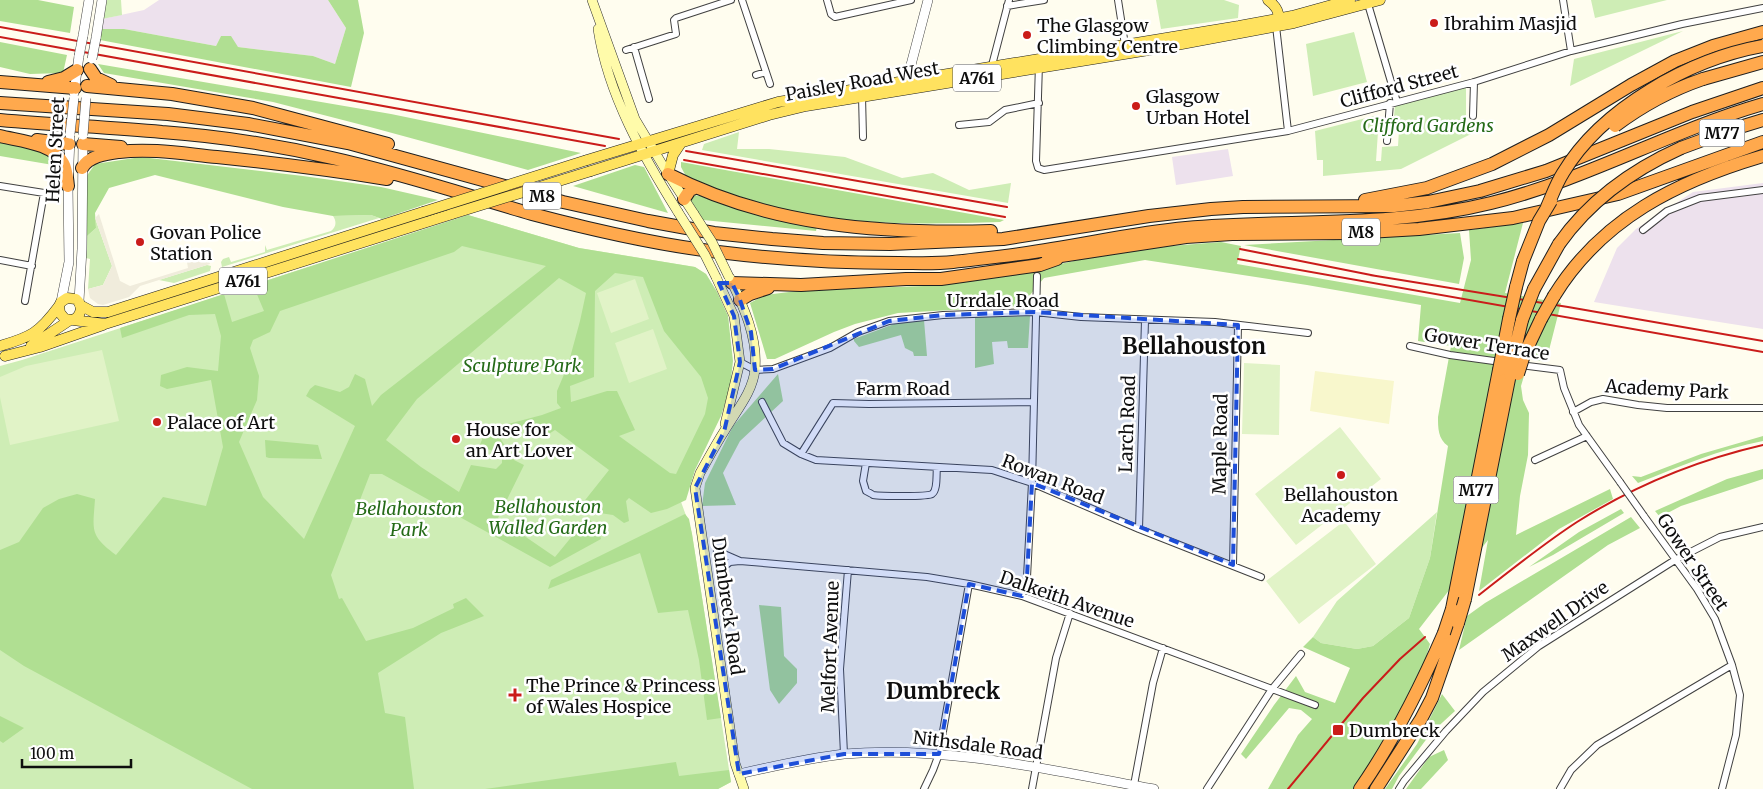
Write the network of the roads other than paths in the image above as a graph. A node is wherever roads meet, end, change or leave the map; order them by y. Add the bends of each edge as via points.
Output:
1 (88, 0) edge
2 (102, 0) edge
3 (592, 0) edge
4 (732, 0) edge
5 (742, 0) edge
6 (827, 0) edge
7 (911, 0) edge
8 (928, 0) edge
9 (1044, 0) edge
10 (1118, 0) edge
11 (1268, 0) edge
12 (1350, 0) edge
13 (1380, 0) edge
14 (1562, 0) edge
15 (1008, 3) edge
16 (1368, 4) junction
17 (1763, 8) edge
18 (1278, 22) junction
19 (1763, 32) edge
20 (1126, 45) junction
21 (1763, 46) edge
22 (634, 47) junction
23 (626, 50) dead end
24 (1571, 51) junction
25 (1763, 62) edge
26 (1039, 63) junction
27 (91, 64) junction
28 (77, 70) junction
29 (991, 71) junction
30 (766, 72) junction
31 (756, 75) dead end
32 (907, 80) junction
33 (0, 82) edge
34 (1474, 82) junction
35 (30, 84) junction
36 (770, 84) dead end
37 (1763, 88) edge
38 (130, 90) junction
39 (80, 92) junction
40 (862, 96) junction
41 (650, 99) dead end
42 (1393, 102) junction
43 (0, 103) edge
44 (1039, 103) junction
45 (1763, 104) edge
46 (1473, 116) dead end
47 (0, 120) edge
48 (1763, 120) edge
49 (959, 125) dead end
50 (1288, 132) junction
51 (0, 136) edge
52 (864, 137) dead end
53 (70, 139) junction
54 (83, 140) junction
55 (1387, 141) dead end
56 (1763, 142) edge
57 (643, 143) junction
58 (681, 143) junction
59 (155, 151) junction
60 (649, 153) junction
61 (1763, 156) edge
62 (589, 166) junction
63 (82, 168) junction
64 (668, 174) junction
65 (0, 186) edge
66 (68, 186) junction
67 (442, 187) junction
68 (695, 188) junction
69 (1763, 190) edge
70 (684, 199) junction
71 (563, 202) junction
72 (1334, 206) junction
73 (1547, 208) junction
74 (678, 212) junction
75 (1088, 226) junction
76 (1643, 230) dead end
77 (1069, 255) junction
78 (0, 260) edge
79 (949, 262) junction
80 (32, 266) junction
81 (1037, 276) dead end
82 (724, 280) junction
83 (786, 285) junction
84 (740, 300) junction
85 (25, 301) dead end
86 (79, 303) junction
87 (60, 304) junction
88 (1035, 312) junction
89 (71, 320) junction
90 (1145, 320) junction
91 (105, 324) junction
92 (1238, 325) junction
93 (1308, 333) dead end
94 (1410, 346) dead end
95 (2, 353) edge
96 (1514, 353) junction
97 (740, 362) junction
98 (755, 370) junction
99 (1560, 370) joint
100 (1509, 373) junction
101 (762, 402) dead end
102 (1033, 402) junction
103 (1763, 408) edge
104 (1573, 412) junction
105 (724, 432) junction
106 (1587, 436) junction
107 (801, 454) junction
108 (1536, 460) dead end
109 (866, 463) junction
110 (937, 467) junction
111 (1032, 483) junction
112 (1763, 527) edge
113 (1139, 529) junction
114 (718, 551) dead end
115 (1675, 560) junction
116 (740, 561) junction
117 (1233, 565) junction
118 (721, 568) dead end
119 (848, 570) junction
120 (1261, 577) dead end
121 (969, 584) junction
122 (1022, 596) junction
123 (1070, 613) junction
124 (1163, 648) junction
125 (1301, 654) dead end
126 (1732, 665) junction
127 (1272, 689) junction
128 (1315, 706) dead end
129 (844, 754) junction
130 (939, 754) junction
131 (1036, 768) junction
132 (739, 774) junction
133 (1134, 786) junction
134 (744, 789) edge
135 (924, 789) edge
136 (1032, 789) edge
137 (1154, 789) edge
138 (1207, 789) edge
139 (1360, 789) edge
140 (1376, 789) edge
141 (1399, 789) edge
142 (1560, 789) edge
143 (1722, 789) edge

1 - 28 street, Helen Street, bridge
2 - 27 street, Helen Street, bridge
3 - 57 main road via 608,71 617,96
4 - 22 street via 676,18 676,34
5 - 30 street
6 - 7 street via 835,17
8 - 32 street
9 - 15 street
10 - 20 street
11 - 18 main road via 1277,9
12 - 18 main road, Paisley Road West / A761
13 - 16 main road, Paisley Road West / A761
14 - 24 street
15 - 29 street
16 - 18 main road, Paisley Road West / A761
16 - 42 street
17 - 24 street, Clifford Street
18 - 20 main road, Paisley Road West / A761
18 - 26 main road, Paisley Road West / A761 via 1155,49
18 - 50 street
19 - 72 highway, M8 via 1675,61 1533,144 1468,174 1427,188
20 - 26 main road, Paisley Road West / A761
21 - 73 highway, bridge via 1692,67 1658,85 1624,109 1574,157 1563,172
22 - 23 street
22 - 41 street
24 - 34 street, Clifford Street
25 - 73 highway, bridge via 1703,79 1669,92 1637,110 1587,152
26 - 29 main road, Paisley Road West / A761
26 - 44 street
27 - 38 highway via 96,78
27 - 39 street, Helen Street
28 - 35 highway via 62,79
28 - 39 street, Helen Street
29 - 32 main road, Paisley Road West / A761
29 - 40 main road, Paisley Road West / A761
30 - 31 street
30 - 36 street
32 - 57 main road, Paisley Road West / A761 via 778,102
33 - 35 highway
34 - 42 street, Clifford Street
34 - 46 street
35 - 39 highway
37 - 72 highway, M8 via 1692,112 1546,171 1480,191 1394,206
38 - 39 highway
38 - 71 highway via 172,94 269,112 399,147
39 - 53 street, Helen Street, bridge
39 - 54 street, Helen Street, bridge
40 - 52 street
40 - 58 main road, Paisley Road West / A761 via 787,110
42 - 50 street, Clifford Street
42 - 55 street
43 - 71 highway, M8 via 178,115 286,130 394,154
44 - 49 street via 1005,110 989,122
44 - 50 street, Clifford Street via 1038,168 1046,170
45 - 79 highway, M8 via 1685,130 1544,187 1459,210 1377,220 1156,231 1050,250
47 - 67 highway, M8 via 166,132 267,145 359,164
48 - 96 highway, M77, bridge via 1681,148 1645,166 1609,190 1559,244 1534,289
51 - 53 highway
51 - 66 highway via 55,153 65,166
53 - 54 street
53 - 66 street, Helen Street
54 - 59 highway
54 - 63 street, Helen Street
56 - 77 highway, M8 via 1618,194 1513,218 1402,230 1186,237
57 - 60 main road
57 - 62 main road, Paisley Road West / A761
58 - 60 main road, Paisley Road West / A761
58 - 64 main road via 673,155
59 - 63 highway via 108,154 91,159
59 - 67 highway via 310,167
60 - 62 main road, Paisley Road West / A761
60 - 64 main road, Dumbreck Road
60 - 74 main road, Dumbreck Road
61 - 96 highway, M77, bridge via 1680,187 1643,206 1606,233 1567,276
62 - 86 main road, A761, bridge via 423,212 108,312 93,312
62 - 91 main road, A761, bridge via 452,214
63 - 86 street, Helen Street
64 - 68 highway, M8
64 - 70 main road, Dumbreck Road
65 - 80 street, Helen Street via 44,193
66 - 87 street, Helen Street via 69,262
67 - 79 highway, M8 via 584,227 698,249 814,261
68 - 70 highway
68 - 75 highway, M8 via 776,214 850,228 971,232
69 - 76 street via 1700,198 1667,211
70 - 74 main road
70 - 82 main road, Dumbreck Road, bridge via 712,242
71 - 75 highway, M8 via 714,232 823,243 1003,239
72 - 75 highway, M8 via 1211,209
73 - 96 highway, M77, bridge via 1535,231 1516,287 1509,319
74 - 82 main road, Dumbreck Road, bridge
77 - 79 highway, M8 via 1010,264 973,266
77 - 83 highway via 1040,265 941,279
78 - 80 street
80 - 85 street, Helen Street
81 - 88 street
82 - 83 highway
82 - 84 main road, Dumbreck Road
82 - 97 main road, Dumbreck Road via 734,316
83 - 84 highway via 760,290
84 - 98 main road, Dumbreck Road via 754,345
86 - 87 main road via 70,298
86 - 89 main road via 79,315
87 - 89 main road via 62,316
87 - 95 main road via 37,332
88 - 90 street, Urrdale Road
88 - 98 street, Urrdale Road via 942,315 890,321 773,369
88 - 102 street
89 - 91 main road, A761
89 - 95 main road via 40,341
90 - 92 street, Urrdale Road
90 - 113 street, Larch Road
91 - 95 main road via 40,347
92 - 93 street, Urrdale Road
92 - 117 street, Maple Road
94 - 99 street, Gower Terrace via 1450,355
96 - 100 highway, M77, bridge
96 - 100 highway, M77, bridge
97 - 98 street
97 - 105 main road, Dumbreck Road
98 - 105 main road, Dumbreck Road via 748,393
99 - 104 street, Gower Street
100 - 139 highway, M77, bridge via 1444,634 1404,718
100 - 140 highway, M77, bridge via 1458,623 1432,698
101 - 107 street, Rowan Road via 784,443
102 - 107 street, Farm Road via 833,403
102 - 111 street
103 - 104 street, Academy Park via 1667,408 1603,399
104 - 106 street, Gower Street
105 - 132 main road, Dumbreck Road via 695,488 730,733
106 - 108 street
106 - 115 street, Gower Street, bridge
107 - 109 street, Rowan Road via 816,460
109 - 110 street, Rowan Road
109 - 110 street via 863,481 866,491 892,496 931,495 935,491
110 - 111 street, Rowan Road via 992,470
111 - 113 street, Rowan Road
111 - 122 street via 1027,577
112 - 115 street, Maxwell Drive via 1720,537
113 - 117 street, Rowan Road
114 - 116 street, Dalkeith Avenue
115 - 126 street, Gower Street via 1715,619
115 - 141 street, Maxwell Drive via 1540,646 1483,692
116 - 118 street, Dalkeith Avenue via 730,562
116 - 119 street, Dalkeith Avenue
117 - 120 street, Rowan Road
119 - 121 street, Dalkeith Avenue
119 - 129 street, Melfort Avenue via 840,669
121 - 122 street, Dalkeith Avenue
121 - 130 street
122 - 123 street, Dalkeith Avenue
123 - 124 street, Dalkeith Avenue
123 - 131 street via 1056,658
124 - 127 street, Dalkeith Avenue
124 - 133 street via 1154,677
125 - 127 street
126 - 142 street via 1597,745 1571,770
126 - 143 street, Gower Street via 1740,695 1736,735
127 - 128 street, Dalkeith Avenue
127 - 138 street
129 - 130 street, Nithsdale Road
129 - 132 street, Nithsdale Road
130 - 131 street, Nithsdale Road
130 - 135 street
131 - 133 street, Nithsdale Road
131 - 136 street
132 - 134 main road, Dumbreck Road
133 - 137 street, Nithsdale Road

